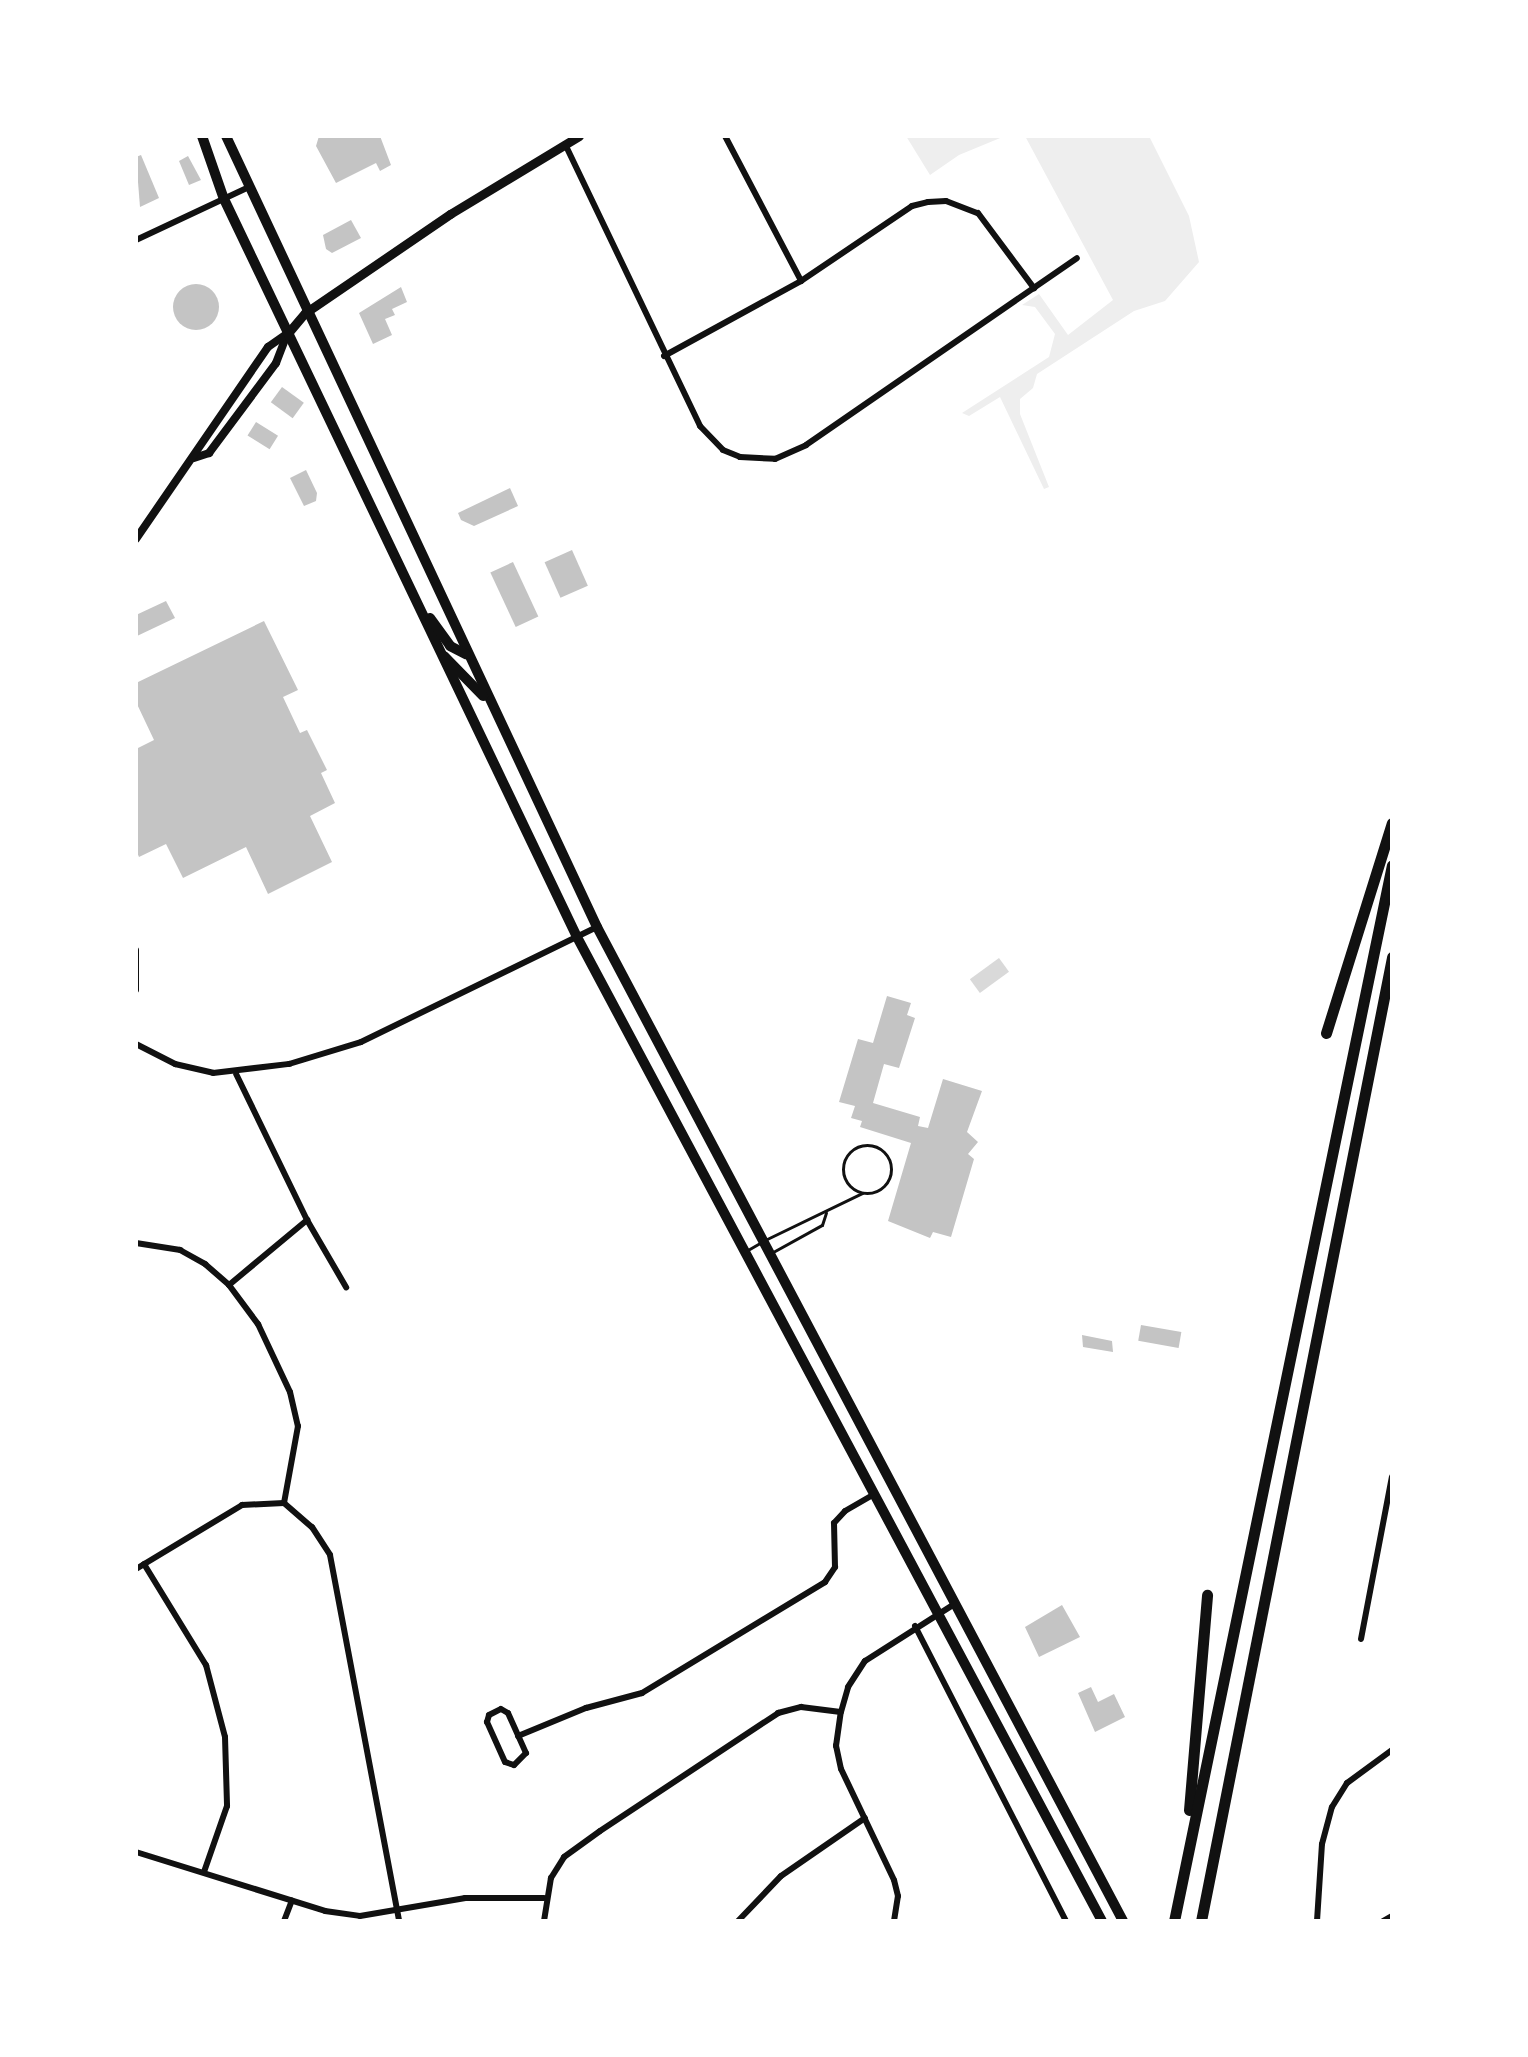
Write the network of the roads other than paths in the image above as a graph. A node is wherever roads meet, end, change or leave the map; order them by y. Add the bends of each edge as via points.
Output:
1 (202, 136) edge
2 (226, 136) edge
3 (579, 136) edge
4 (725, 136) edge
5 (565, 144) junction
6 (247, 188) junction
7 (224, 199) junction
8 (136, 240) edge
9 (1077, 258) dead end
10 (801, 281) junction
11 (1034, 288) junction
12 (305, 313) junction
13 (288, 333) junction
14 (664, 356) junction
15 (194, 458) junction
16 (136, 539) edge
17 (411, 590) junction
18 (440, 654) junction
19 (467, 654) junction
20 (488, 701) junction
21 (1392, 823) edge
22 (1392, 865) edge
23 (597, 927) junction
24 (577, 937) junction
25 (136, 950) edge
26 (1392, 957) edge
27 (136, 990) edge
28 (1326, 1033) dead end
29 (136, 1044) edge
30 (236, 1074) junction
31 (862, 1193) junction
32 (827, 1213) junction
33 (307, 1220) junction
34 (762, 1242) junction
35 (136, 1243) edge
36 (742, 1253) junction
37 (769, 1255) junction
38 (749, 1266) junction
39 (229, 1285) junction
40 (346, 1287) dead end
41 (1392, 1477) edge
42 (874, 1494) junction
43 (284, 1503) junction
44 (1383, 1523) junction
45 (1392, 1525) edge
46 (144, 1564) junction
47 (136, 1569) edge
48 (1207, 1595) dead end
49 (953, 1605) junction
50 (935, 1614) junction
51 (915, 1626) junction
52 (1361, 1639) dead end
53 (841, 1712) junction
54 (518, 1736) junction
55 (1392, 1750) edge
56 (865, 1818) junction
57 (136, 1852) edge
58 (204, 1872) junction
59 (1181, 1883) junction
60 (544, 1898) junction
61 (292, 1900) junction
62 (398, 1913) junction
63 (1392, 1916) edge
64 (284, 1921) edge
65 (399, 1921) edge
66 (544, 1921) edge
67 (738, 1921) edge
68 (894, 1921) edge
69 (1066, 1921) edge
70 (1102, 1921) edge
71 (1123, 1921) edge
72 (1174, 1921) edge
73 (1201, 1921) edge
74 (1317, 1921) edge
75 (1383, 1921) edge

1 - 7 highway
2 - 6 highway
3 - 5 main road
4 - 10 street
5 - 12 main road
5 - 14 street
6 - 7 street
6 - 12 highway
7 - 8 street
7 - 13 highway
9 - 11 street
10 - 11 street via 912,206 946,201 978,213 992,226
10 - 14 street
11 - 14 street via 806,445 775,459 740,457 716,444 700,426
12 - 13 main road
12 - 19 highway
13 - 15 main road via 268,347 197,444
13 - 15 main road via 276,363 217,443 209,453
13 - 17 highway
15 - 16 main road
17 - 18 highway
17 - 19 highway via 450,646
18 - 20 highway
18 - 24 highway
19 - 20 highway
20 - 23 highway
21 - 28 highway
22 - 59 highway
23 - 24 street
23 - 34 highway
24 - 30 street via 361,1042
24 - 36 highway
25 - 27 street
26 - 73 highway
29 - 30 street via 190,1070
30 - 33 street
31 - 31 lane via 879,1190 890,1175 889,1159 873,1146 857,1147 845,1161 848,1184
31 - 32 lane
32 - 34 lane via 814,1213
32 - 37 lane via 822,1225
33 - 39 street
33 - 40 street
34 - 36 lane
34 - 37 highway
35 - 39 street via 180,1250
36 - 38 highway
37 - 38 lane
37 - 49 highway
38 - 42 highway
39 - 43 street via 258,1324 290,1392 298,1426
41 - 44 street
42 - 50 highway
42 - 54 street via 834,1523 835,1567 825,1582 642,1693 586,1708
43 - 46 street via 242,1505
43 - 62 street via 312,1527 330,1555
44 - 45 street
44 - 52 street
46 - 47 street
46 - 58 street via 206,1665 225,1737 227,1806
48 - 59 highway
49 - 50 street
49 - 71 highway
50 - 51 street
50 - 70 highway
51 - 53 street via 865,1661 848,1687
51 - 69 street
53 - 56 street via 836,1746 841,1769
53 - 60 street via 801,1707 761,1722 564,1857
54 - 54 street via 508,1713 501,1709 489,1715 487,1722 505,1762 514,1765 526,1753
55 - 74 street via 1347,1783 1332,1807 1322,1844
56 - 67 street via 781,1876
56 - 68 street via 894,1880
57 - 58 street
58 - 61 street
59 - 72 highway
60 - 62 street via 465,1898
60 - 66 street
61 - 62 street via 360,1916
61 - 64 street
62 - 65 street
63 - 75 street

